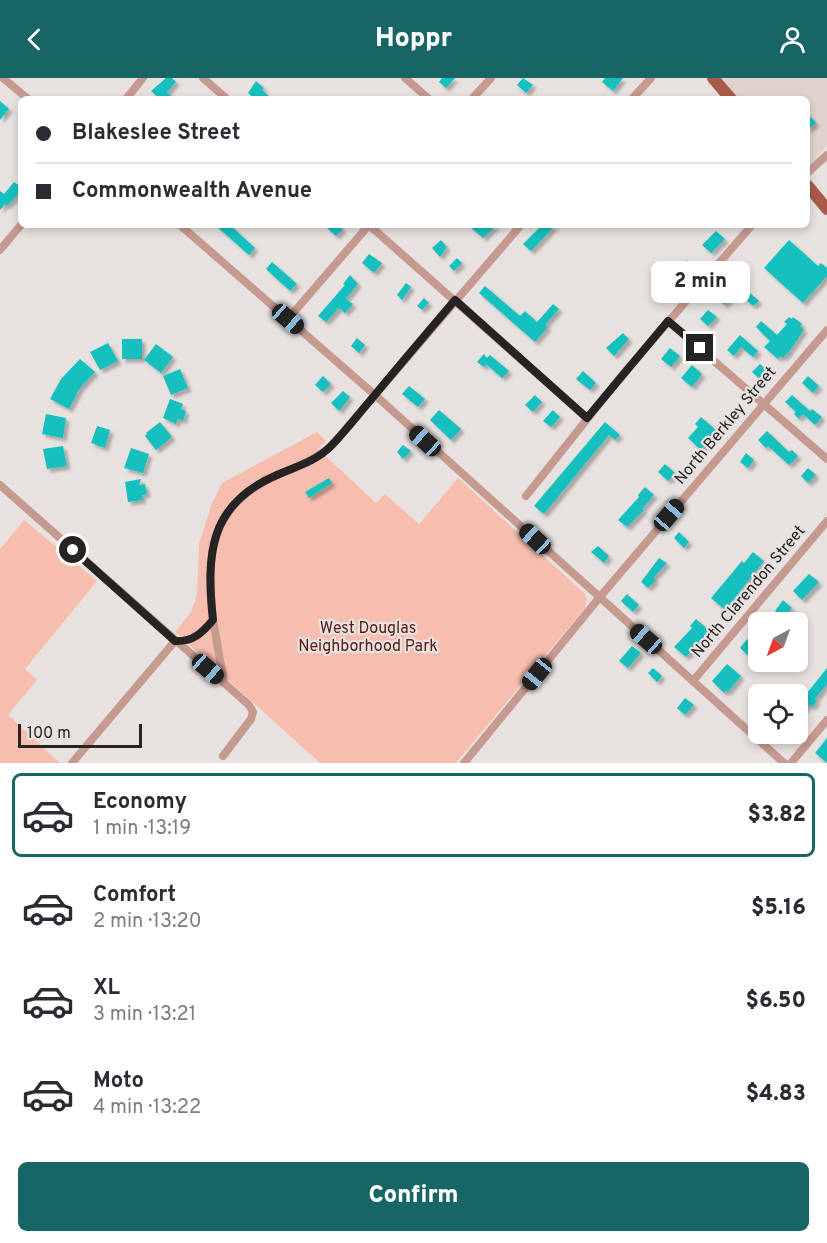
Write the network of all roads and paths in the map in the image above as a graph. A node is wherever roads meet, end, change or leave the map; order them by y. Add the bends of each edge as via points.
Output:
1 (3, 78) edge
2 (143, 78) edge
3 (203, 78) edge
4 (405, 78) edge
5 (491, 78) edge
6 (651, 78) edge
7 (713, 78) edge
8 (24, 96) edge
9 (128, 96) edge
10 (224, 96) edge
11 (426, 96) edge
12 (475, 96) edge
13 (635, 96) edge
14 (728, 96) edge
15 (827, 154) edge
16 (810, 170) edge
17 (810, 188) edge
18 (827, 209) edge
19 (18, 228) edge
20 (183, 228) edge
21 (366, 228) edge
22 (372, 228) edge
23 (518, 228) edge
24 (749, 228) edge
25 (0, 250) edge
26 (455, 300) junction
27 (288, 319) junction
28 (668, 321) junction
29 (827, 330) edge
30 (375, 395) junction
31 (763, 404) junction
32 (587, 418) junction
33 (827, 459) edge
34 (0, 485) edge
35 (526, 496) dead end
36 (827, 521) edge
37 (599, 598) junction
38 (213, 620) junction
39 (175, 641) junction
40 (693, 681) junction
41 (224, 683) junction
42 (827, 720) edge
43 (223, 756) dead end
44 (72, 763) edge
45 (464, 763) edge
46 (784, 763) edge
47 (791, 763) edge

1 - 8 street
2 - 9 street
3 - 10 street
4 - 11 street
5 - 12 street
6 - 13 street
7 - 14 main road
15 - 16 street
17 - 18 main road
19 - 25 street
20 - 27 street
21 - 27 street
22 - 26 street
23 - 26 street
24 - 28 street
26 - 30 street
26 - 32 street
27 - 30 street
28 - 31 street
28 - 32 street
29 - 31 street, North Berkley Street
30 - 37 street
30 - 38 street via 323,454 255,486 225,516 211,560
31 - 33 street
31 - 37 street, North Berkley Street
32 - 35 street
34 - 39 street
36 - 40 street, North Clarendon Street
37 - 40 street
37 - 45 street, North Berkley Street
38 - 39 street via 198,636
38 - 41 street
39 - 41 street
39 - 44 street
40 - 46 street
41 - 43 street via 253,712
42 - 47 street

